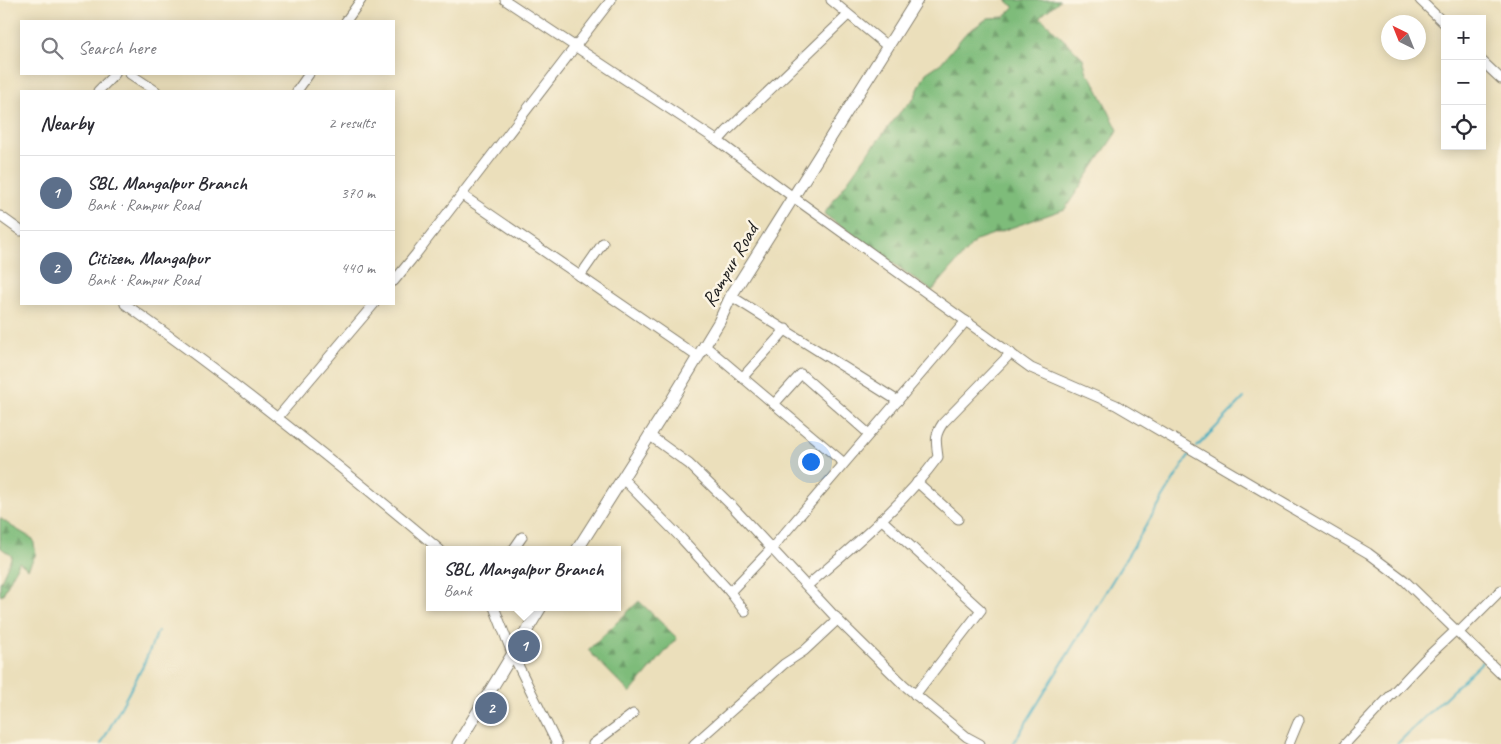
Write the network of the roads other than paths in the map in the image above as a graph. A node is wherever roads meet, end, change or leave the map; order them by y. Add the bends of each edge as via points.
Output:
1 (361, 0) edge
2 (505, 0) edge
3 (611, 0) edge
4 (831, 0) edge
5 (917, 0) edge
6 (1420, 0) edge
7 (848, 15) junction
8 (347, 20) edge
9 (1441, 20) edge
10 (576, 46) junction
11 (887, 46) junction
12 (1486, 65) edge
13 (113, 75) edge
14 (132, 75) edge
15 (308, 75) edge
16 (1501, 79) edge
17 (99, 90) edge
18 (154, 90) edge
19 (298, 90) edge
20 (718, 142) junction
21 (462, 195) junction
22 (793, 197) junction
23 (0, 216) edge
24 (20, 229) edge
25 (603, 243) dead end
26 (580, 276) junction
27 (395, 281) edge
28 (731, 296) junction
29 (126, 305) edge
30 (143, 305) edge
31 (373, 305) edge
32 (138, 313) junction
33 (966, 321) junction
34 (786, 329) junction
35 (704, 345) junction
36 (1011, 353) junction
37 (698, 356) junction
38 (742, 378) junction
39 (898, 401) junction
40 (774, 404) junction
41 (278, 416) junction
42 (869, 434) junction
43 (649, 435) junction
44 (844, 463) junction
45 (622, 478) junction
46 (918, 482) junction
47 (881, 519) junction
48 (958, 519) dead end
49 (522, 537) dead end
50 (435, 546) edge
51 (516, 546) edge
52 (579, 546) edge
53 (772, 548) junction
54 (807, 586) junction
55 (1501, 590) edge
56 (730, 592) junction
57 (496, 611) edge
58 (538, 611) edge
59 (745, 612) dead end
60 (836, 617) junction
61 (1457, 631) junction
62 (512, 653) junction
63 (1501, 674) edge
64 (915, 695) junction
65 (633, 714) dead end
66 (1299, 720) dead end
67 (977, 743) edge
68 (458, 744) edge
69 (557, 744) edge
70 (593, 744) edge
71 (694, 744) edge
72 (1289, 744) edge
73 (1345, 744) edge

1 - 8 street
2 - 10 street
3 - 10 street
4 - 7 street
5 - 11 main road, Rampur Road
6 - 9 street
7 - 11 street
7 - 20 street
10 - 20 street
10 - 21 street
11 - 22 main road, Rampur Road
12 - 16 street
13 - 17 street
14 - 18 street
15 - 19 street
20 - 22 street
21 - 26 street
21 - 27 street
22 - 28 main road, Rampur Road
22 - 33 street
23 - 24 street
25 - 26 street
26 - 37 street
28 - 34 street
28 - 35 main road, Rampur Road
29 - 32 street
30 - 32 street
31 - 41 street
32 - 41 street
33 - 36 street
33 - 39 street
34 - 38 street
34 - 39 street
35 - 37 main road, Rampur Road
35 - 38 street
36 - 46 street via 943,423 936,437 938,457
36 - 61 street via 1031,368 1116,405 1368,554 1404,580
37 - 43 main road, Rampur Road
38 - 40 street
39 - 42 street
40 - 42 street via 801,374
40 - 44 street
41 - 50 street
42 - 44 street
43 - 45 main road, Rampur Road
43 - 53 street via 690,464
44 - 53 street
45 - 52 main road, Rampur Road
45 - 56 street
46 - 47 street
46 - 48 street
47 - 54 street
47 - 64 street via 981,610
49 - 51 street
53 - 54 street
53 - 56 street
54 - 60 street
55 - 61 street
56 - 59 street
57 - 62 street
58 - 62 main road
60 - 64 street
60 - 71 street via 834,623 804,651 784,664
61 - 63 street
61 - 73 street via 1424,660
62 - 68 main road
62 - 69 street
64 - 67 street
65 - 70 street
66 - 72 street

